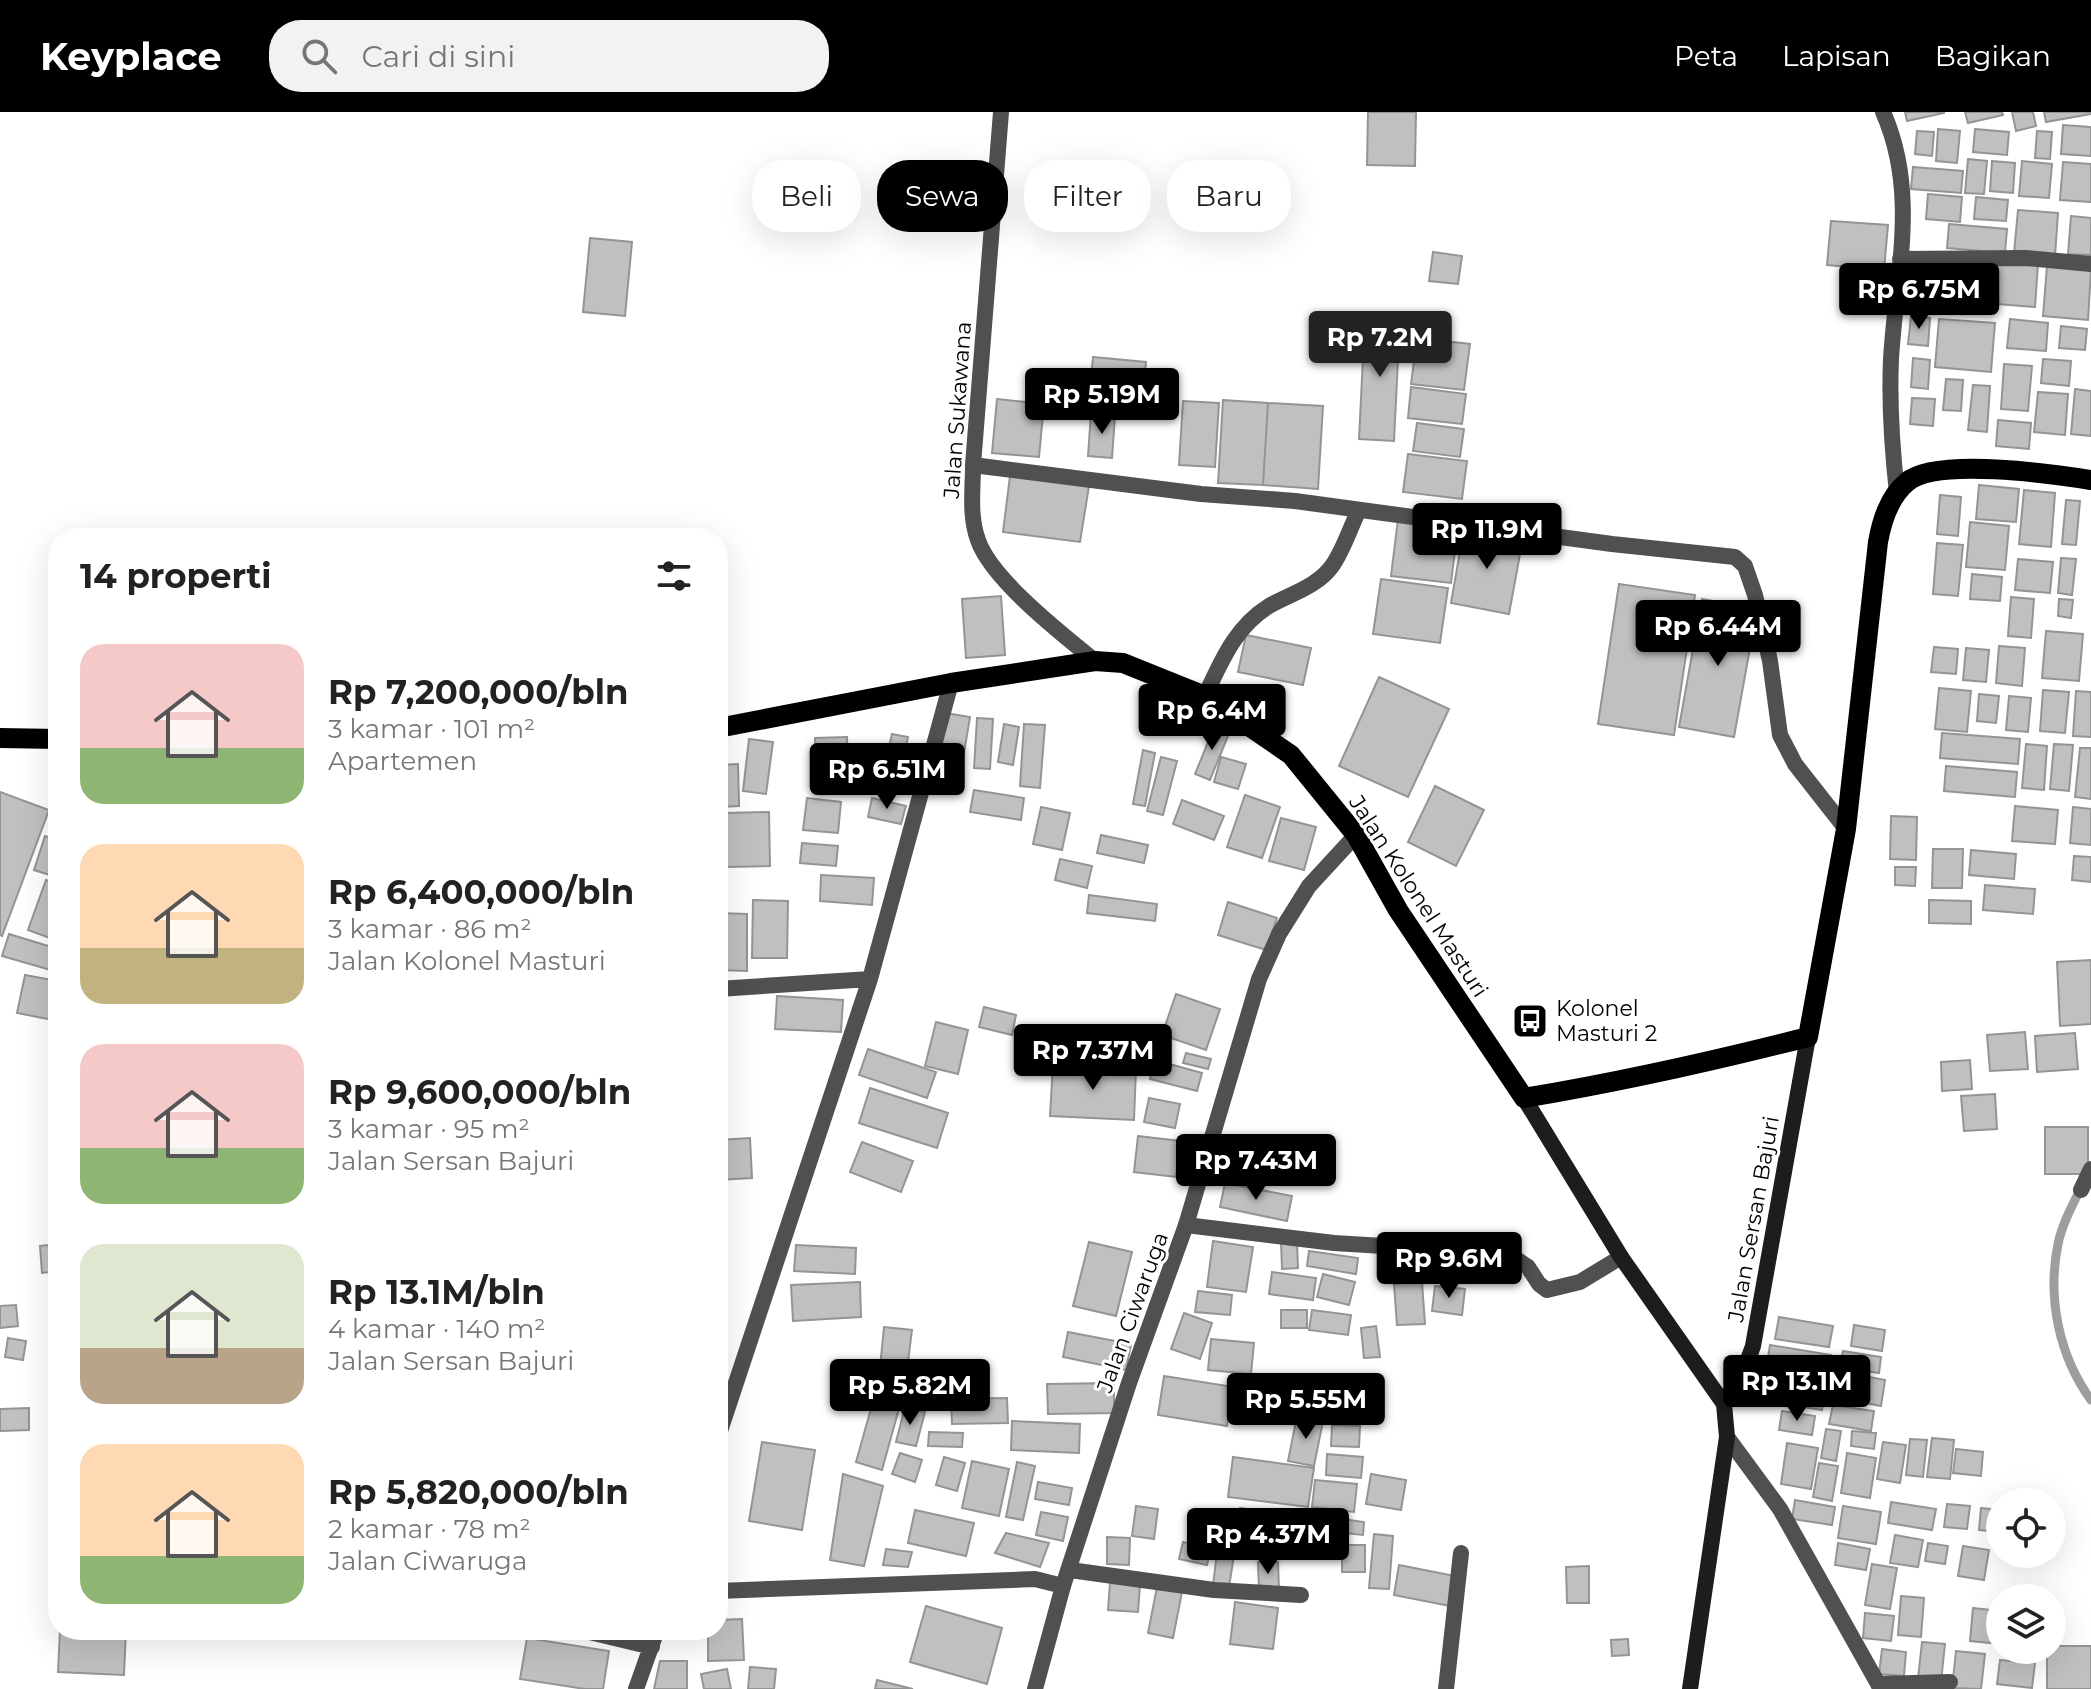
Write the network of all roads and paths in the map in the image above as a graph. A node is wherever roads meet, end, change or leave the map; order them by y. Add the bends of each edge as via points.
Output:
1 (1001, 112) edge
2 (1883, 112) edge
3 (1900, 259) junction
4 (2091, 264) edge
5 (973, 465) junction
6 (2091, 480) edge
7 (1897, 493) junction
8 (1359, 510) junction
9 (1095, 661) junction
10 (951, 683) junction
11 (1205, 696) junction
12 (728, 726) edge
13 (0, 738) edge
14 (48, 739) edge
15 (1846, 829) junction
16 (1356, 835) junction
17 (870, 979) junction
18 (728, 988) edge
19 (1808, 1037) junction
20 (1524, 1098) junction
21 (2091, 1169) edge
22 (2081, 1190) dead end
23 (1186, 1225) junction
24 (1621, 1257) junction
25 (1724, 1404) junction
26 (728, 1407) edge
27 (1727, 1437) junction
28 (1461, 1553) dead end
29 (1070, 1570) junction
30 (1063, 1586) junction
31 (728, 1591) edge
32 (1301, 1595) dead end
33 (653, 1640) edge
34 (1950, 1682) dead end
35 (1879, 1686) edge
36 (636, 1689) edge
37 (1035, 1689) edge
38 (1446, 1689) edge
39 (1690, 1689) edge

1 - 5 street, Jalan Sukawana
2 - 3 street via 1902,172
3 - 4 street via 2026,258
3 - 7 street via 1890,414
5 - 8 street
5 - 9 street, Jalan Sukawana via 974,523 984,553 1027,601
6 - 7 main road via 1962,468 1918,475
7 - 15 main road via 1878,542
8 - 11 street via 1331,567 1247,624 1227,647
8 - 15 street via 1742,561 1770,661 1780,735 1795,764
9 - 10 main road, Jalan Kolonel Masturi
9 - 11 main road, Jalan Kolonel Masturi via 1123,663
10 - 12 main road, Jalan Kolonel Masturi
10 - 17 street
11 - 16 main road, Jalan Kolonel Masturi via 1291,755
13 - 14 main road
15 - 19 main road
16 - 20 main road, Jalan Kolonel Masturi via 1398,910
16 - 23 street, Jalan Ciwaruga via 1309,886 1264,968
17 - 18 street
17 - 26 street
19 - 20 main road via 1709,1063
19 - 25 main road, Jalan Sersan Bajuri via 1755,1335 1745,1368
20 - 24 main road
21 - 22 street
23 - 24 street via 1334,1243 1482,1252 1516,1259 1547,1290 1580,1282
23 - 29 street, Jalan Ciwaruga
24 - 25 main road
25 - 27 main road
27 - 35 street via 1780,1509
27 - 39 main road
28 - 38 street
29 - 30 street, Jalan Ciwaruga
29 - 32 street via 1214,1590
30 - 31 street via 1035,1579
30 - 37 street, Jalan Ciwaruga
33 - 36 street
34 - 35 street

